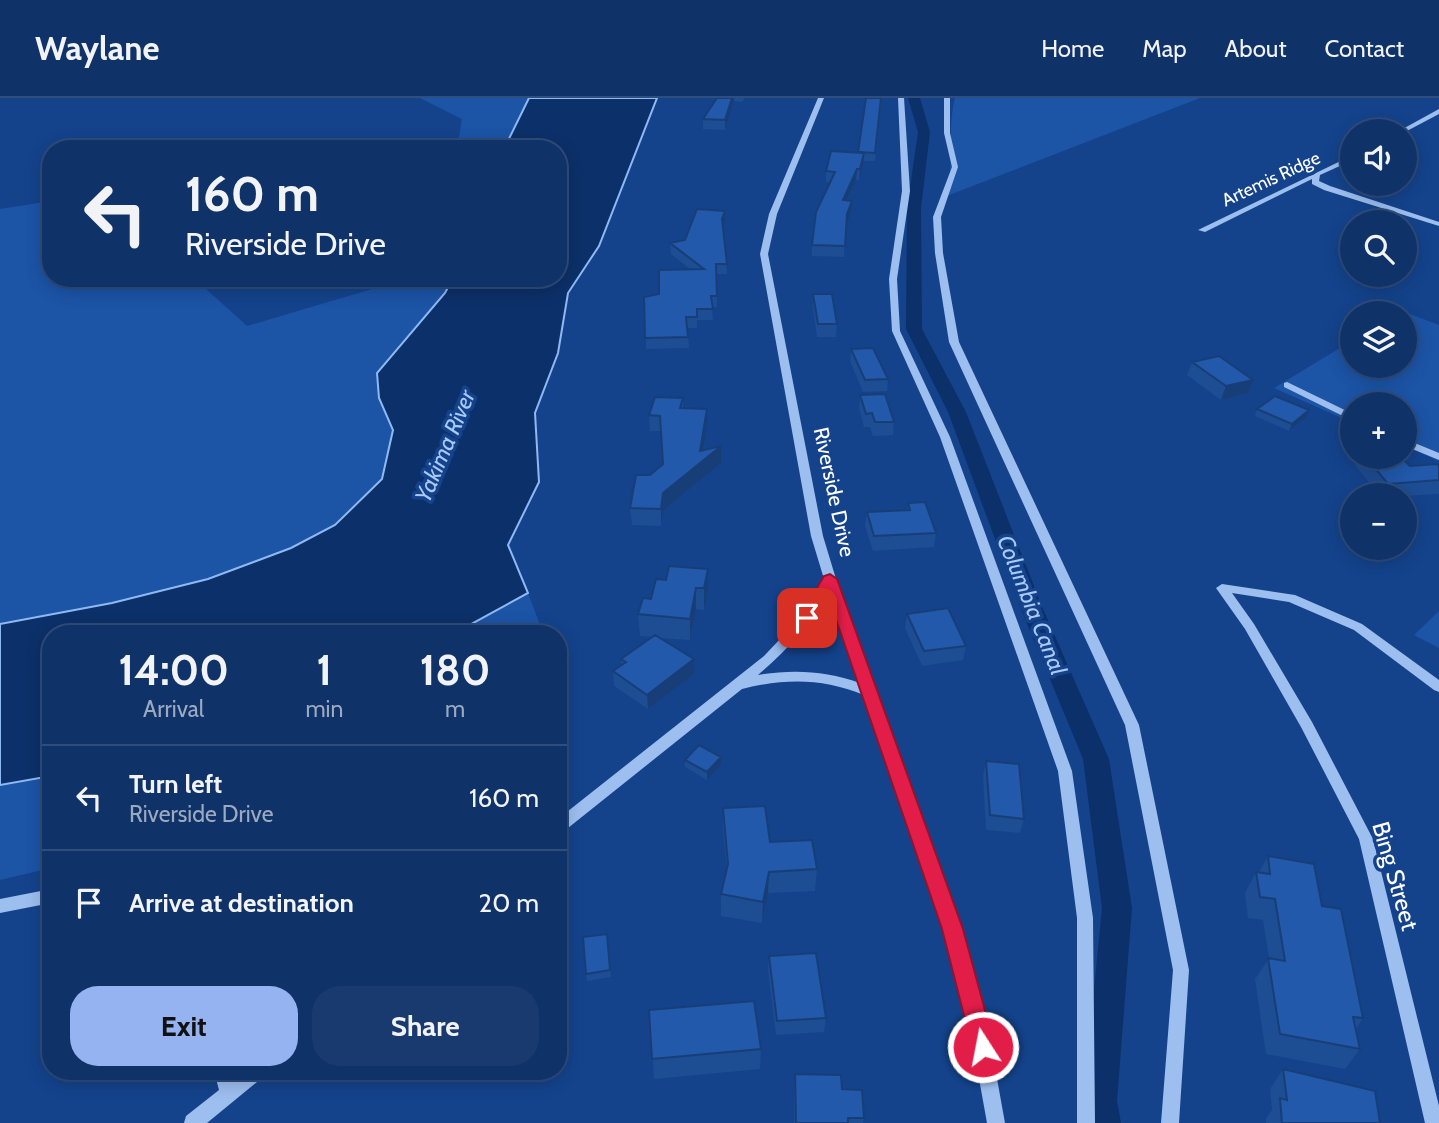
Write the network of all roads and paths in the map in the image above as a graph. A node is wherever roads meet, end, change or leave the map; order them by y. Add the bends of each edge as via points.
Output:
1 (821, 98) edge
2 (901, 98) edge
3 (947, 98) edge
4 (1439, 111) edge
5 (1417, 123) edge
6 (1340, 163) edge
7 (1317, 175) junction
8 (1439, 224) edge
9 (1202, 230) dead end
10 (1287, 385) dead end
11 (1340, 412) edge
12 (1417, 447) edge
13 (1439, 457) edge
14 (830, 579) junction
15 (738, 685) junction
16 (1439, 687) edge
17 (869, 692) junction
18 (567, 821) edge
19 (42, 898) edge
20 (0, 906) edge
21 (225, 1080) edge
22 (246, 1080) edge
23 (229, 1093) junction
24 (193, 1123) edge
25 (996, 1123) edge
26 (1086, 1123) edge
27 (1170, 1123) edge
28 (1434, 1123) edge

1 - 14 street, Riverside Drive via 773,214 764,254 817,536
2 - 26 lane via 906,191 893,279 896,331 945,437 1065,771 1085,918
3 - 27 street via 947,133 955,167 937,217 954,342 1132,725 1181,970
4 - 5 street
6 - 7 street, Artemis Ridge
7 - 8 street via 1315,182 1327,188
7 - 9 street, Artemis Ridge
10 - 11 street
12 - 13 street
14 - 15 street, Riverside Drive via 801,625
14 - 17 street
15 - 17 street via 763,678 812,675 837,678
15 - 18 street, Riverside Drive
16 - 28 street, Bing Street via 1357,627 1290,598 1222,588 1288,693 1366,839
17 - 25 street via 952,929 976,1012
19 - 20 street
21 - 23 street
22 - 23 street
23 - 24 street

